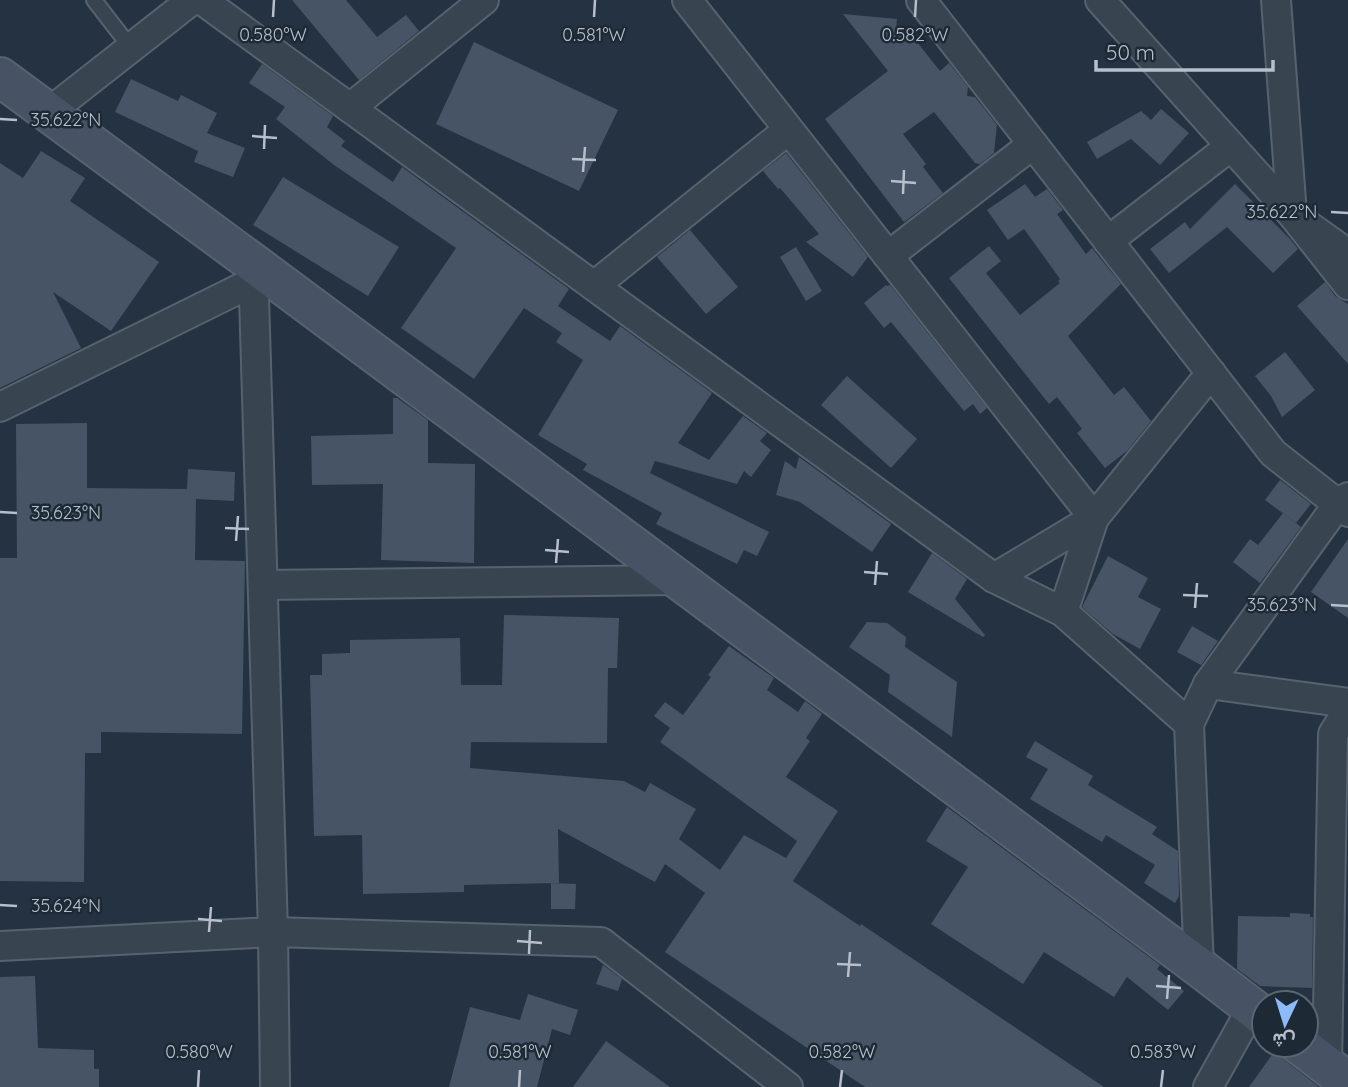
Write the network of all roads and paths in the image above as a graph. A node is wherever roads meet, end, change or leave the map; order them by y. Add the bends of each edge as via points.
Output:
1 (94, 0) edge
2 (192, 0) edge
3 (202, 0) edge
4 (484, 0) edge
5 (687, 0) edge
6 (921, 0) edge
7 (1100, 0) edge
8 (1276, 0) edge
9 (131, 48) junction
10 (0, 77) edge
11 (350, 108) junction
12 (48, 113) junction
13 (788, 130) junction
14 (1033, 144) junction
15 (1231, 146) junction
16 (1292, 214) junction
17 (1108, 241) junction
18 (1348, 254) edge
19 (888, 256) junction
20 (253, 273) junction
21 (1348, 285) edge
22 (594, 286) junction
23 (1211, 373) junction
24 (0, 407) edge
25 (1345, 504) edge
26 (1094, 518) junction
27 (994, 578) junction
28 (678, 580) junction
29 (262, 585) junction
30 (1063, 612) junction
31 (1208, 684) junction
32 (1348, 703) edge
33 (1348, 710) edge
34 (1189, 724) junction
35 (1340, 792) edge
36 (273, 932) junction
37 (0, 946) edge
38 (1199, 967) junction
39 (1250, 1007) edge
40 (1250, 1025) edge
41 (1325, 1064) edge
42 (275, 1087) edge
43 (788, 1087) edge
44 (1208, 1087) edge

1 - 9 lane
2 - 9 street
3 - 11 street
4 - 11 street
5 - 13 street
6 - 14 street
7 - 15 street
8 - 16 street
9 - 12 street
10 - 12 street
11 - 22 street
12 - 20 street
13 - 19 street
13 - 22 street
14 - 17 street
14 - 19 street
15 - 16 street
15 - 17 street
16 - 18 street
16 - 21 street
17 - 23 street
19 - 26 street
20 - 24 street
20 - 28 street
20 - 29 street
22 - 27 street
23 - 25 street via 1273,453
23 - 26 street
25 - 31 street
26 - 27 street
26 - 30 street
27 - 30 street
28 - 29 street
28 - 38 street
29 - 36 street
30 - 34 street
31 - 32 street
31 - 34 street
33 - 35 street via 1333,734
34 - 38 street
35 - 41 street
36 - 37 street
36 - 42 street
36 - 43 street via 601,942
38 - 39 street
40 - 44 street

